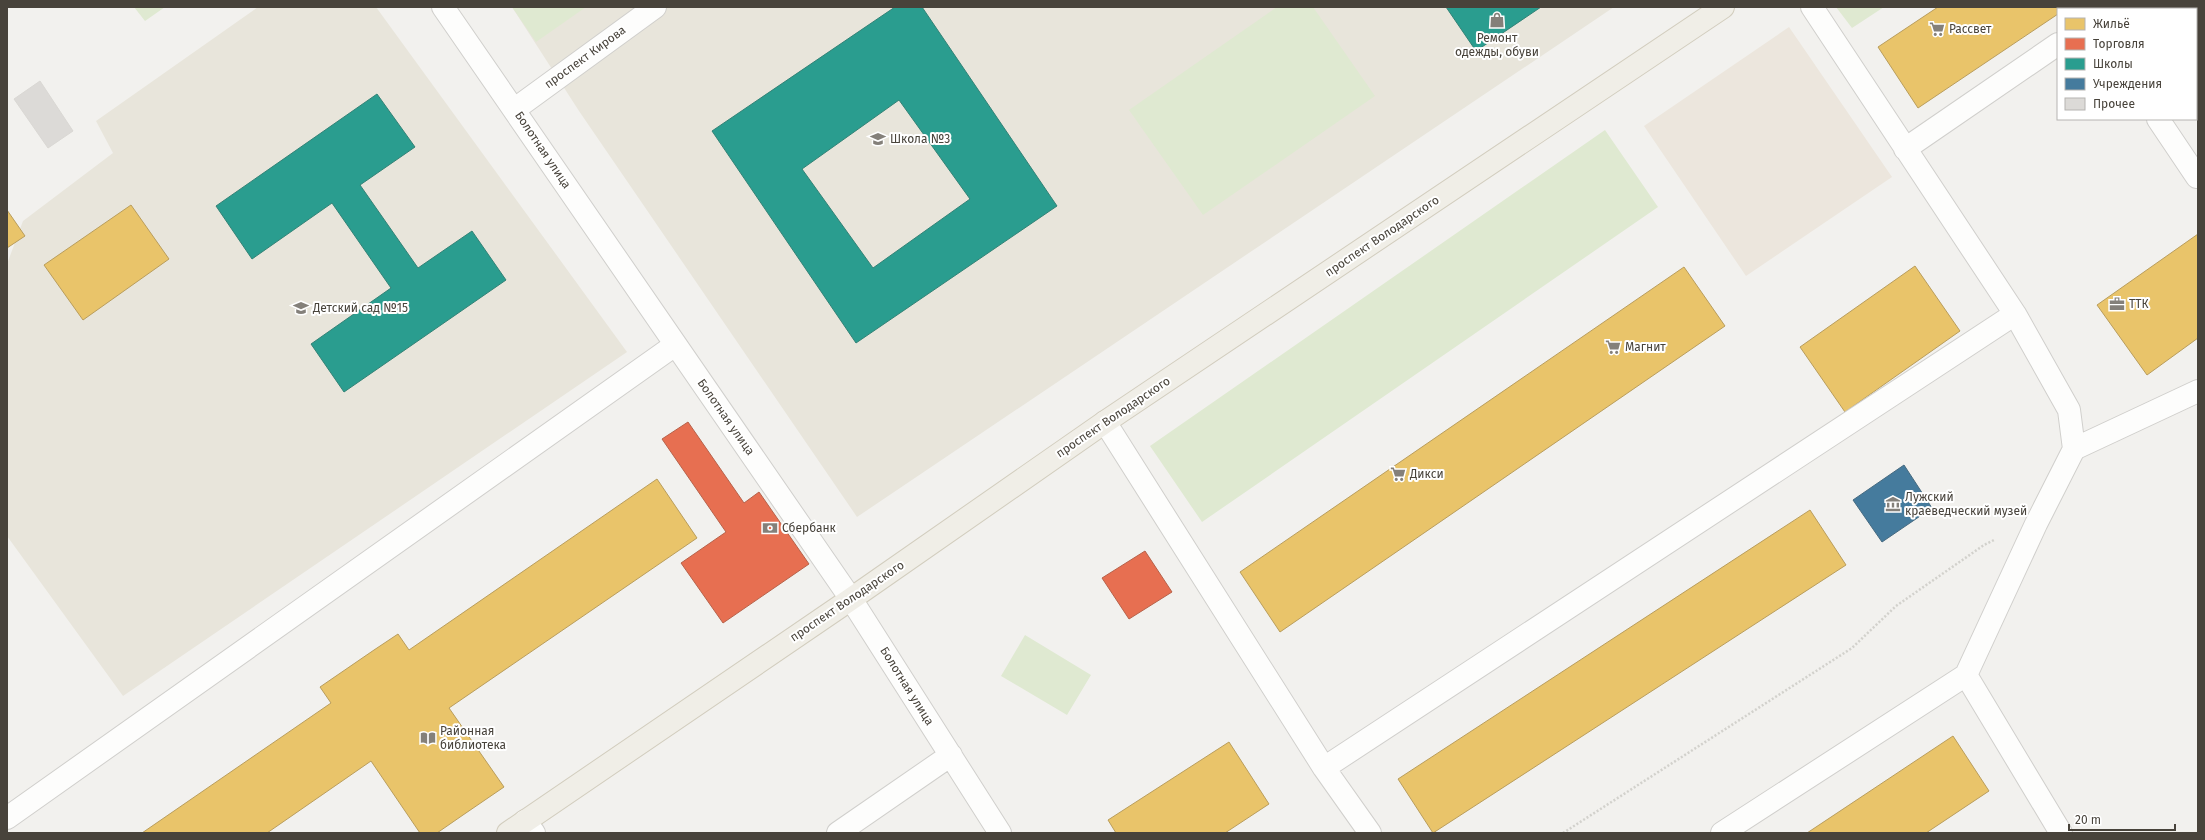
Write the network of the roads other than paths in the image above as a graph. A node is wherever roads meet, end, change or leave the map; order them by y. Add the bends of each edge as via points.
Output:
1 (443, 7) edge
2 (655, 7) edge
3 (1723, 7) edge
4 (1812, 7) edge
5 (2057, 45) edge
6 (515, 109) junction
7 (2159, 120) edge
8 (1905, 149) junction
9 (2198, 177) edge
10 (2015, 314) junction
11 (675, 345) junction
12 (2198, 391) edge
13 (1105, 422) junction
14 (2074, 449) junction
15 (851, 599) junction
16 (1966, 675) junction
17 (951, 756) junction
18 (1324, 768) junction
19 (7, 818) edge
20 (522, 829) edge
21 (838, 833) edge
22 (1000, 833) edge
23 (1370, 833) edge
24 (1722, 833) edge
25 (2061, 833) edge

1 - 6 street, Болотная улица
2 - 6 street, проспект Кирова
3 - 13 main road, проспект Володарского
4 - 8 street
5 - 8 street
6 - 11 street, Болотная улица
7 - 9 street
8 - 10 street
10 - 14 street via 2069,410
10 - 18 street
11 - 15 street, Болотная улица
11 - 19 street
12 - 14 street
13 - 15 main road, проспект Володарского
13 - 18 street
14 - 16 street
15 - 17 street, Болотная улица
15 - 20 main road, проспект Володарского
16 - 24 street
16 - 25 street
17 - 21 street
17 - 22 street, Болотная улица
18 - 23 street

